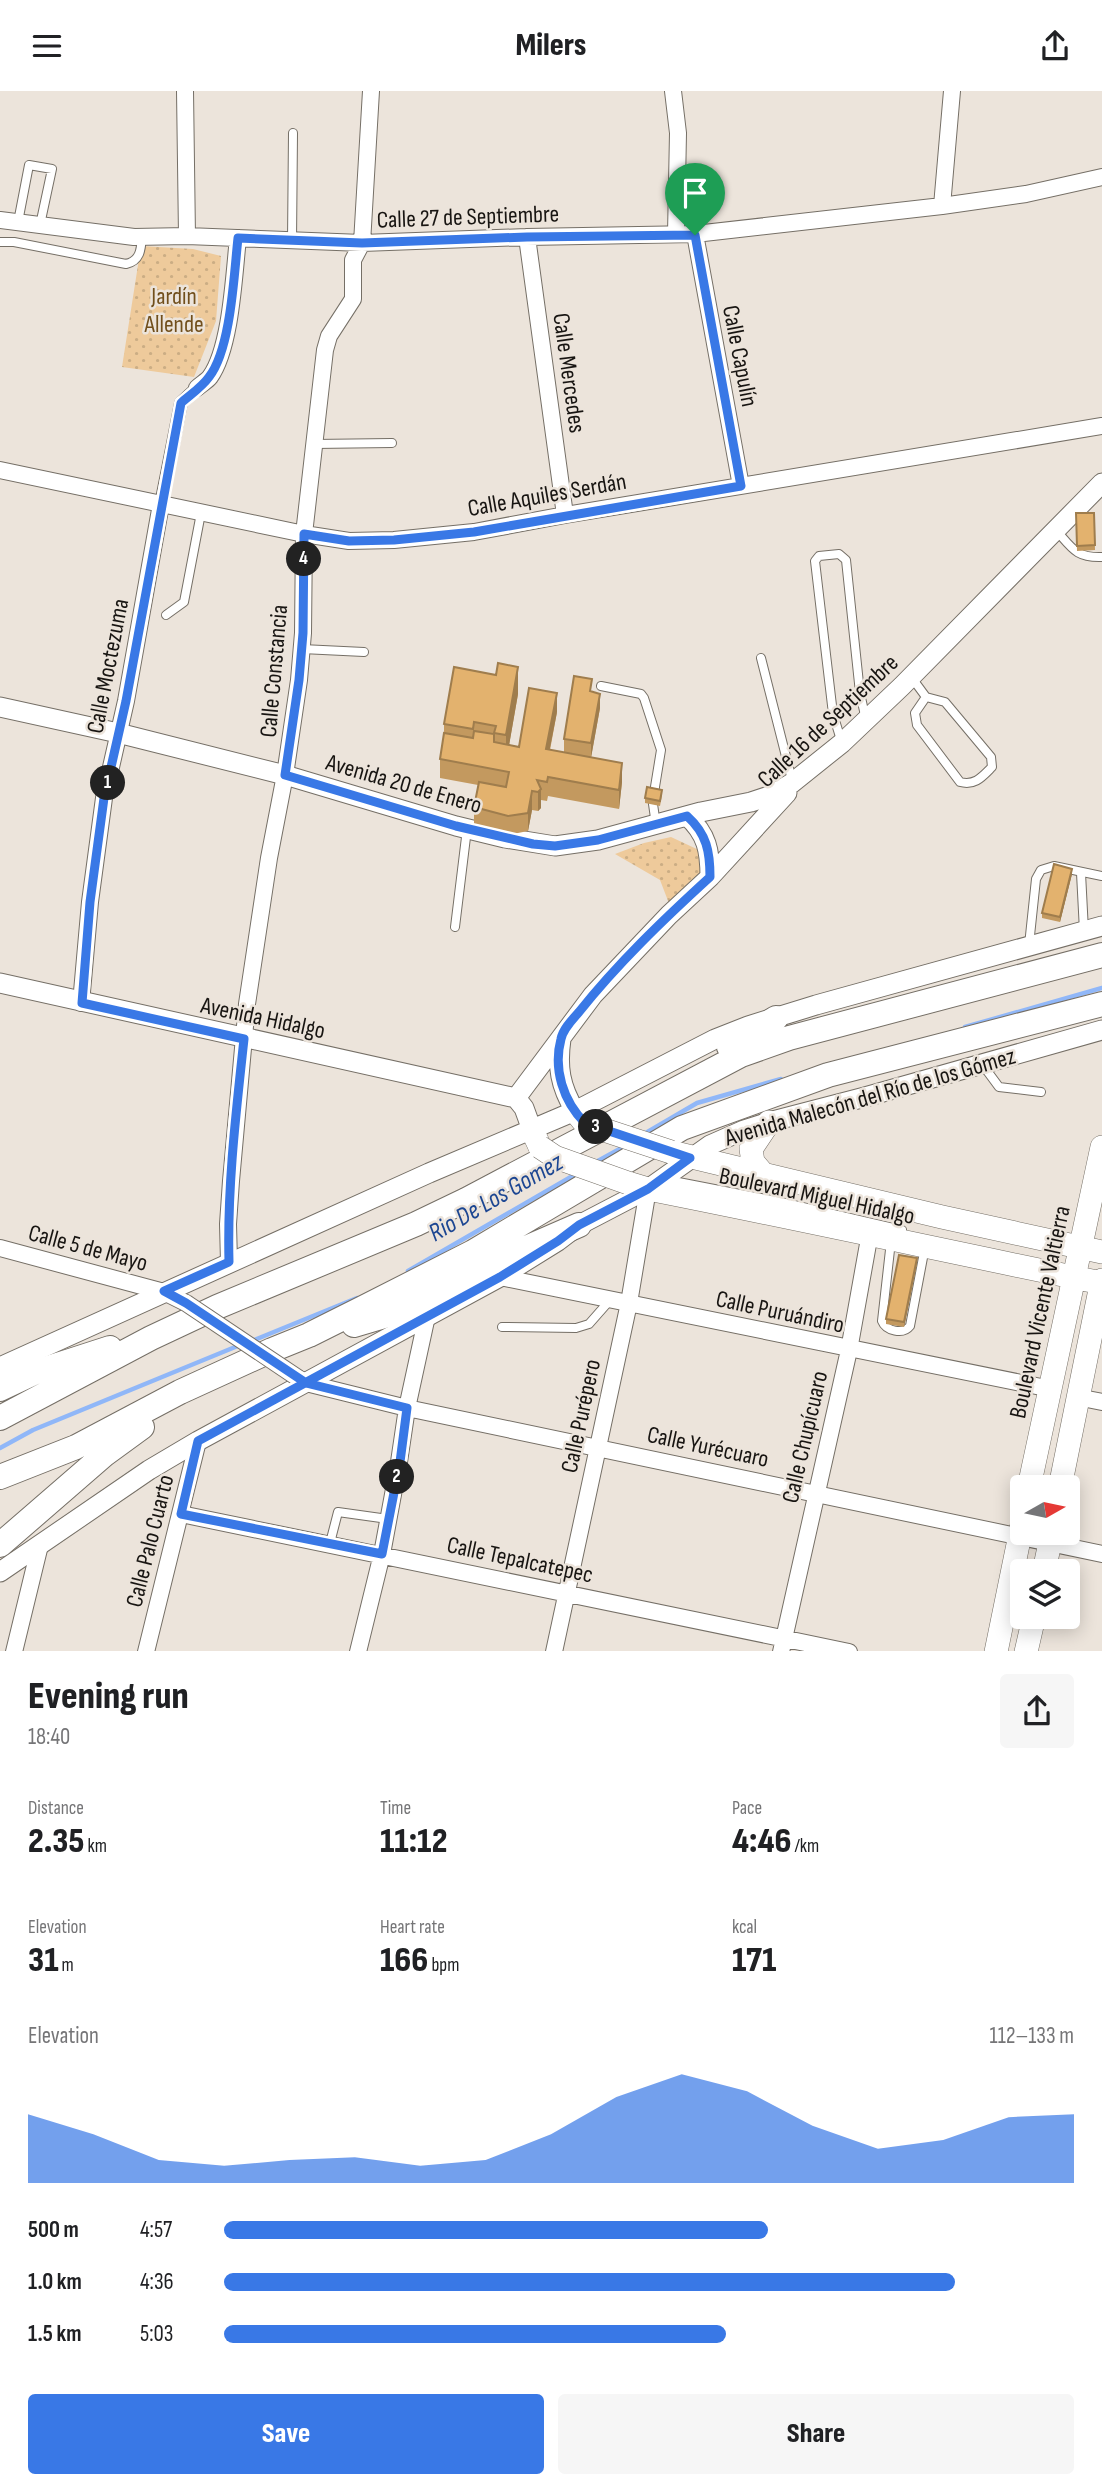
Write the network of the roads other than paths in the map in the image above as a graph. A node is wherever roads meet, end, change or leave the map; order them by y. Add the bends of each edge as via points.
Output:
1 (185, 91) edge
2 (371, 91) edge
3 (673, 91) edge
4 (952, 91) edge
5 (293, 133) dead end
6 (1102, 177) edge
7 (942, 206) junction
8 (0, 220) edge
9 (18, 222) junction
10 (40, 226) junction
11 (676, 234) junction
12 (695, 235) junction
13 (187, 236) junction
14 (142, 237) junction
15 (527, 237) junction
16 (238, 238) junction
17 (292, 241) junction
18 (0, 242) edge
19 (362, 243) junction
20 (197, 388) joint
21 (1102, 426) edge
22 (392, 443) dead end
23 (314, 444) junction
24 (0, 470) edge
25 (1102, 484) edge
26 (741, 486) junction
27 (161, 504) junction
28 (201, 513) junction
29 (565, 515) junction
30 (1056, 530) junction
31 (304, 534) junction
32 (1102, 557) edge
33 (166, 615) dead end
34 (302, 649) junction
35 (364, 652) dead end
36 (761, 658) dead end
37 (911, 677) junction
38 (601, 686) dead end
39 (926, 697) junction
40 (0, 707) edge
41 (866, 721) junction
42 (118, 733) junction
43 (842, 743) junction
44 (285, 775) junction
45 (792, 783) junction
46 (654, 793) edge
47 (653, 804) edge
48 (687, 816) junction
49 (656, 825) junction
50 (467, 829) junction
51 (1081, 873) junction
52 (710, 877) junction
53 (1102, 877) edge
54 (455, 927) dead end
55 (1093, 929) edge
56 (1029, 946) junction
57 (1102, 955) edge
58 (0, 983) edge
59 (82, 1003) junction
60 (1102, 1004) edge
61 (776, 1018) junction
62 (1102, 1030) edge
63 (561, 1036) junction
64 (244, 1039) junction
65 (982, 1064) junction
66 (1041, 1092) dead end
67 (516, 1098) junction
68 (591, 1121) junction
69 (769, 1122) junction
70 (536, 1138) junction
71 (1102, 1147) edge
72 (682, 1157) junction
73 (764, 1175) junction
74 (646, 1183) junction
75 (579, 1225) junction
76 (908, 1237) junction
77 (0, 1248) edge
78 (1085, 1259) edge
79 (229, 1262) junction
80 (1041, 1271) junction
81 (500, 1277) junction
82 (1102, 1280) edge
83 (164, 1291) junction
84 (611, 1299) junction
85 (629, 1303) junction
86 (427, 1316) junction
87 (1097, 1323) edge
88 (502, 1327) dead end
89 (309, 1335) junction
90 (151, 1338) junction
91 (1062, 1340) junction
92 (849, 1350) junction
93 (0, 1367) edge
94 (225, 1372) junction
95 (302, 1380) junction
96 (0, 1389) edge
97 (1051, 1389) junction
98 (1077, 1397) junction
99 (1102, 1402) edge
100 (407, 1408) junction
101 (0, 1417) edge
102 (198, 1441) junction
103 (597, 1447) junction
104 (1032, 1475) edge
105 (1062, 1475) edge
106 (0, 1477) edge
107 (816, 1493) junction
108 (181, 1514) junction
109 (388, 1519) junction
110 (1010, 1528) edge
111 (330, 1543) junction
112 (0, 1545) edge
113 (40, 1545) junction
114 (1018, 1545) edge
115 (1071, 1545) edge
116 (382, 1554) junction
117 (1102, 1554) edge
118 (0, 1572) edge
119 (566, 1593) junction
120 (1031, 1629) edge
121 (782, 1645) edge
122 (14, 1651) edge
123 (146, 1651) edge
124 (358, 1651) edge
125 (554, 1651) edge
126 (849, 1651) edge
127 (996, 1651) edge
128 (1026, 1651) edge

1 - 13 street
2 - 19 street, Calle Constancia
3 - 11 street via 678,133
4 - 7 street
5 - 17 lane
6 - 7 street, Calle 27 de Septiembre
7 - 12 street, Calle 27 de Septiembre
8 - 9 street, Calle 27 de Septiembre
9 - 10 street, Calle 27 de Septiembre
9 - 10 lane via 29,165 52,169
10 - 14 street, Calle 27 de Septiembre
11 - 12 street, Calle 27 de Septiembre
11 - 15 street, Calle 27 de Septiembre
12 - 26 street, Calle Capulín
13 - 14 street, Calle 27 de Septiembre
13 - 16 street, Calle 27 de Septiembre
14 - 18 lane via 138,257 126,264
15 - 19 street, Calle 27 de Septiembre
15 - 29 street, Calle Mercedes
16 - 17 street, Calle 27 de Septiembre
16 - 20 street via 228,322 219,355 210,377
17 - 19 street, Calle 27 de Septiembre
19 - 23 street, Calle Constancia via 354,260 353,299 325,350
20 - 27 street, Calle Moctezuma via 181,403
21 - 26 street, Calle Aquiles Serdán
22 - 23 lane
23 - 31 street, Calle Constancia
24 - 27 street, Calle Aquiles Serdán
25 - 30 street, Calle 16 de Septiembre
26 - 29 street, Calle Aquiles Serdán
27 - 28 street, Calle Aquiles Serdán
27 - 42 street, Calle Moctezuma
28 - 31 street, Calle Aquiles Serdán
28 - 33 lane via 184,602
29 - 31 street, Calle Aquiles Serdán via 474,532 394,540 349,541
30 - 32 lane via 1077,553
30 - 37 street, Calle 16 de Septiembre
31 - 34 street, Calle Constancia
34 - 35 lane
34 - 44 street, Calle Constancia
36 - 45 lane
37 - 39 lane
37 - 41 street, Calle 16 de Septiembre
38 - 46 lane via 644,698 661,750
39 - 39 lane via 915,713 918,725 960,782 977,781 992,767 991,757 945,702
40 - 42 street, Avenida 20 de Enero
41 - 43 street, Calle 16 de Septiembre
41 - 43 lane via 846,560 839,554 819,556 815,561 830,690
42 - 44 street, Avenida 20 de Enero
42 - 59 street, Calle Moctezuma via 90,902
43 - 45 street, Calle 16 de Septiembre
44 - 50 street, Avenida 20 de Enero
44 - 64 street, Calle Constancia via 252,963
45 - 48 street, Avenida 20 de Enero via 751,802
45 - 52 street, Calle 16 de Septiembre
47 - 49 lane
48 - 49 street, Avenida 20 de Enero
48 - 52 street via 706,841
49 - 50 street, Avenida 20 de Enero via 555,846
50 - 54 lane
51 - 53 lane
51 - 55 lane
51 - 56 lane via 1054,866 1041,870 1036,879
52 - 63 street, Calle 16 de Septiembre via 593,995
55 - 56 street
56 - 61 street
57 - 68 main road via 765,1046
58 - 59 street, Avenida Hidalgo
59 - 64 street, Avenida Hidalgo
60 - 89 main road, Avenida Malecón del Río de los Gómez via 828,1075 682,1128 472,1252
61 - 68 main road via 621,1109
61 - 68 street via 715,1039
62 - 65 street, Avenida Malecón del Río de los Gómez
63 - 67 street, Calle 16 de Septiembre
63 - 68 street via 560,1081
64 - 67 street, Avenida Hidalgo
64 - 79 street, Calle Constancia
65 - 66 lane via 999,1087
65 - 69 street, Avenida Malecón del Río de los Gómez
67 - 70 street
68 - 70 street
68 - 72 main road, Boulevard Miguel Hidalgo, bridge
68 - 90 main road via 416,1224
69 - 72 street, Avenida Malecón del Río de los Gómez
69 - 73 main road via 751,1149 753,1162
70 - 74 main road, Boulevard Miguel Hidalgo, bridge via 555,1157
70 - 79 street
71 - 78 main road, Boulevard Vicente Valtierra
72 - 73 main road, Boulevard Miguel Hidalgo
72 - 74 street, Avenida Malecón del Río de los Gómez
72 - 78 lane
73 - 78 main road, Boulevard Miguel Hidalgo
74 - 75 street, Avenida Malecón del Río de los Gómez
74 - 76 main road, Boulevard Miguel Hidalgo
74 - 76 lane via 777,1201
74 - 85 street, Calle Purépero
75 - 81 street, Avenida Malecón del Río de los Gómez
75 - 89 main road via 391,1314
76 - 76 lane via 881,1321 893,1330 911,1327
76 - 78 lane
76 - 80 main road, Boulevard Miguel Hidalgo via 986,1261
76 - 92 street, Calle Chupícuaro
77 - 83 street, Calle 5 de Mayo
78 - 80 main road, Boulevard Miguel Hidalgo
78 - 82 main road, Boulevard Miguel Hidalgo
78 - 91 main road, Boulevard Vicente Valtierra
79 - 83 street
80 - 91 main road via 1060,1313
81 - 84 street, Calle Puruándiro
81 - 86 street, Avenida Malecón del Río de los Gómez
82 - 87 main road
83 - 93 street
83 - 95 street, Calle 5 de Mayo, bridge
84 - 85 street, Calle Puruándiro
84 - 88 lane via 589,1324 576,1328
85 - 92 street, Calle Puruándiro
85 - 103 street, Calle Purépero
86 - 95 street, Avenida Malecón del Río de los Gómez
86 - 100 street
87 - 98 main road
89 - 94 main road, Avenida Malecón del Río de los Gómez
90 - 96 main road via 66,1362
90 - 101 main road
91 - 97 main road, Boulevard Vicente Valtierra
92 - 97 street, Calle Puruándiro
92 - 107 street, Calle Chupícuaro
94 - 106 main road, Avenida Malecón del Río de los Gómez via 76,1447
94 - 112 main road via 129,1436
95 - 100 street, Calle Yurécuaro
95 - 102 street, Avenida Malecón del Río de los Gómez
97 - 104 main road, Boulevard Vicente Valtierra
98 - 99 street
98 - 105 main road
100 - 103 street, Calle Yurécuaro
100 - 109 street
102 - 108 street, Calle Palo Cuarto
102 - 113 street, Avenida Malecón del Río de los Gómez
103 - 107 street, Calle Yurécuaro
103 - 119 street, Calle Purépero
107 - 110 street, Calle Yurécuaro
107 - 121 street, Calle Chupícuaro
108 - 111 street, Calle Tepalcatepec
108 - 123 street, Calle Palo Cuarto
109 - 111 lane via 338,1512
109 - 116 street
111 - 116 street, Calle Tepalcatepec
113 - 118 street, Avenida Malecón del Río de los Gómez
113 - 122 street
114 - 127 main road
115 - 117 street, Calle Yurécuaro
116 - 119 street, Calle Tepalcatepec
116 - 124 street
119 - 121 street, Calle Tepalcatepec
119 - 125 street, Calle Purépero
120 - 128 main road
121 - 126 street, Calle Tepalcatepec

